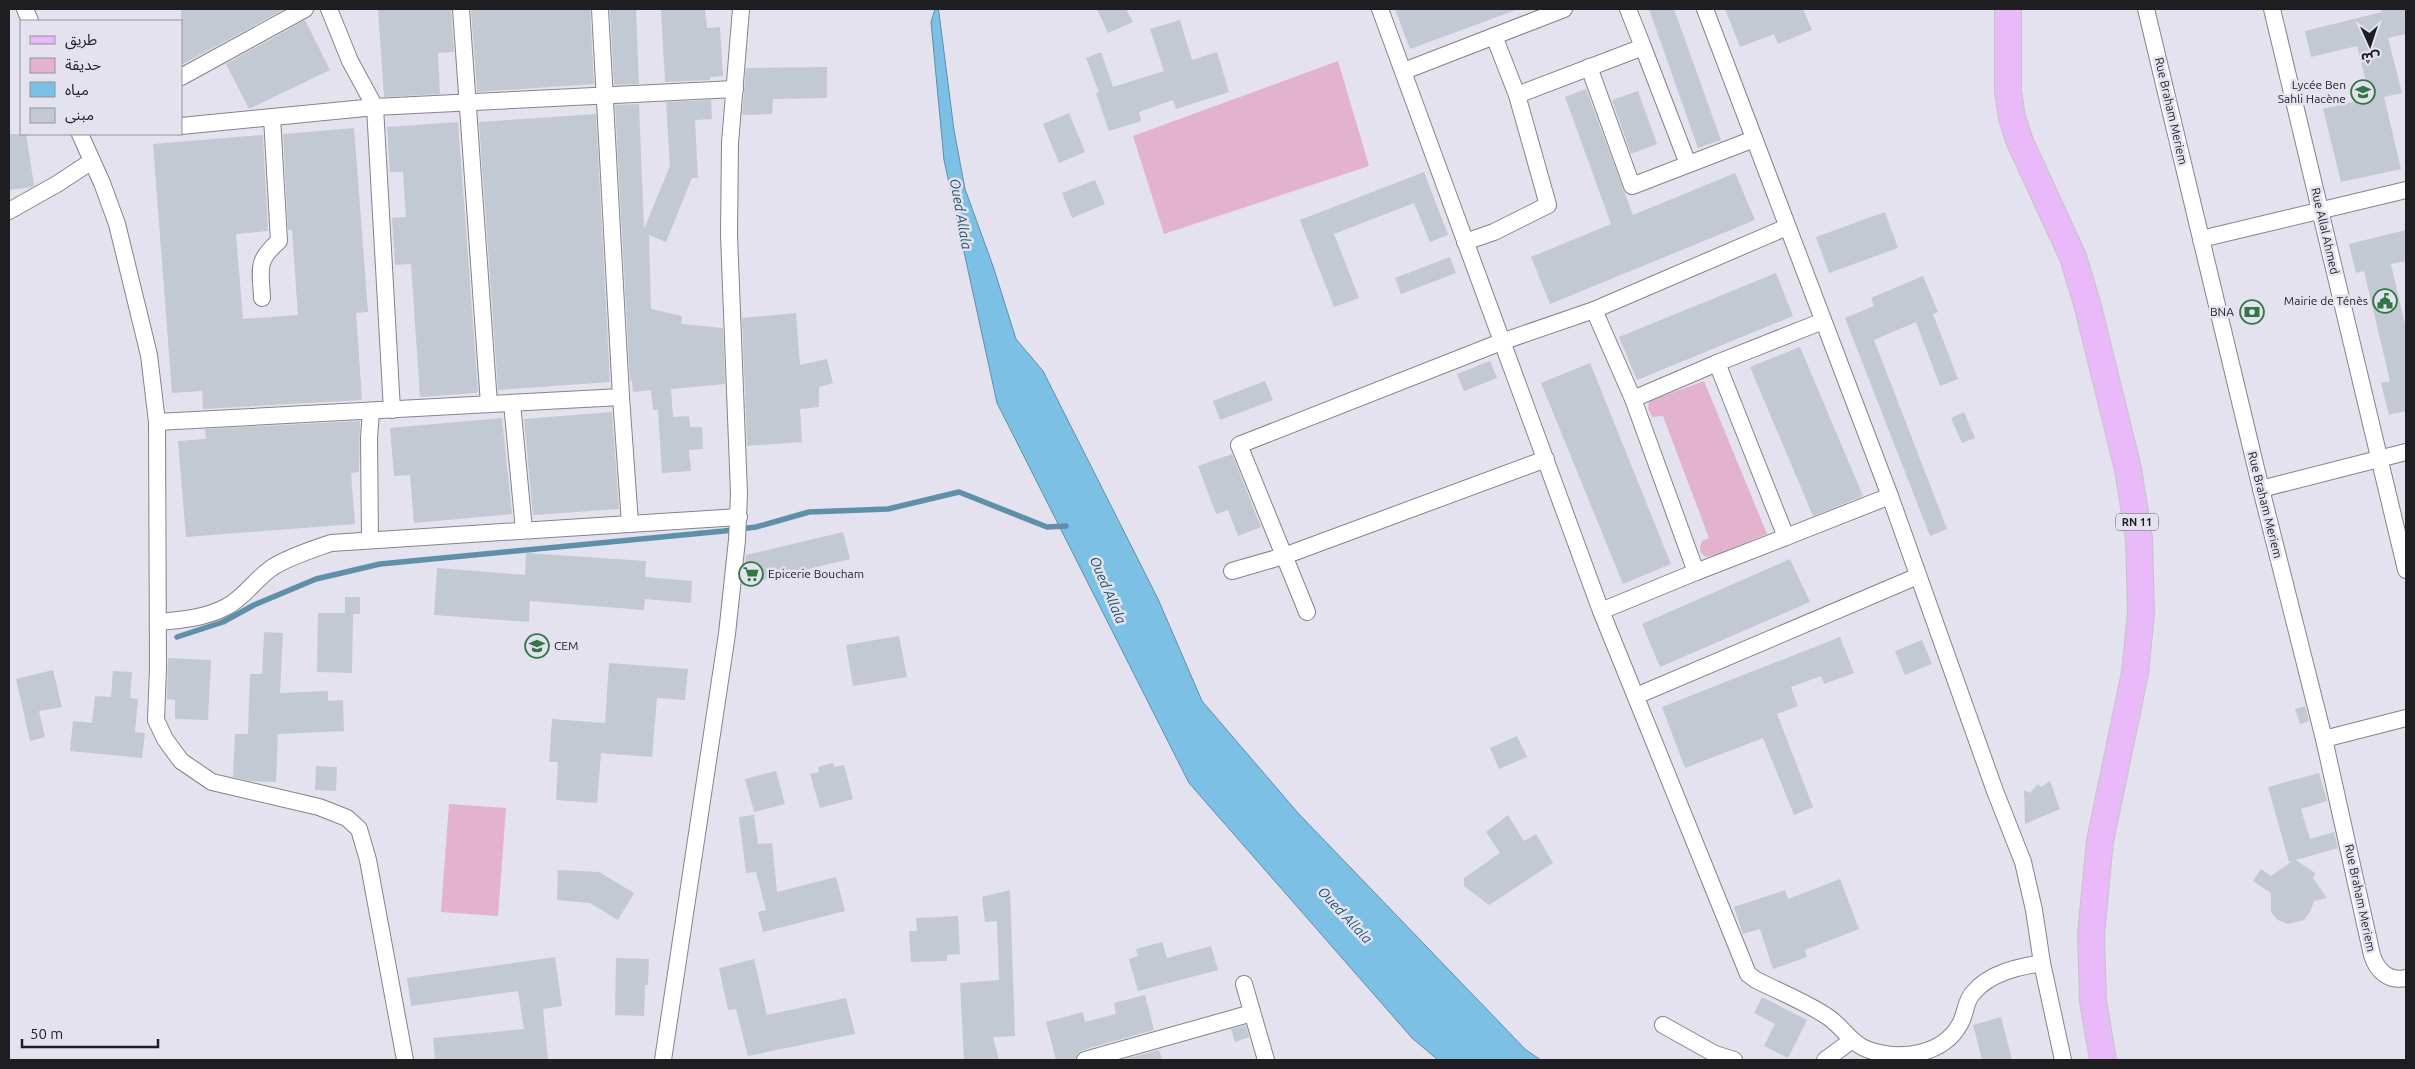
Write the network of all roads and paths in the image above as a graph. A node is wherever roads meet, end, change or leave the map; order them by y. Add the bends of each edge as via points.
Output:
1 (305, 9) edge
2 (329, 9) edge
3 (461, 9) edge
4 (600, 9) edge
5 (741, 9) edge
6 (1380, 9) edge
7 (1564, 9) edge
8 (1628, 9) edge
9 (1705, 9) edge
10 (2008, 9) edge
11 (2146, 9) edge
12 (2272, 9) edge
13 (1494, 36) junction
14 (1643, 47) junction
15 (1589, 67) junction
16 (1404, 71) junction
17 (182, 76) edge
18 (735, 89) junction
19 (606, 96) junction
20 (1517, 96) junction
21 (468, 103) junction
22 (375, 107) junction
23 (272, 117) junction
24 (182, 126) edge
25 (80, 135) edge
26 (1754, 139) junction
27 (92, 161) junction
28 (1688, 164) junction
29 (2406, 190) edge
30 (9, 211) edge
31 (2321, 211) junction
32 (1788, 227) junction
33 (2201, 239) junction
34 (1465, 242) junction
35 (262, 298) dead end
36 (1594, 310) junction
37 (1822, 321) junction
38 (1501, 342) junction
39 (1717, 363) junction
40 (620, 397) junction
41 (1633, 399) junction
42 (512, 403) junction
43 (489, 404) junction
44 (392, 410) junction
45 (371, 411) junction
46 (157, 422) junction
47 (2406, 452) edge
48 (2380, 458) junction
49 (1546, 459) junction
50 (2261, 489) junction
51 (1890, 496) junction
52 (738, 519) junction
53 (630, 523) junction
54 (524, 530) junction
55 (1786, 538) junction
56 (370, 539) junction
57 (1284, 556) junction
58 (2406, 570) edge
59 (1232, 571) dead end
60 (1696, 572) junction
61 (1918, 576) junction
62 (1601, 611) junction
63 (1307, 612) dead end
64 (158, 622) junction
65 (1636, 696) junction
66 (2406, 718) edge
67 (2324, 739) junction
68 (2042, 963) junction
69 (2406, 978) edge
70 (1244, 984) dead end
71 (1252, 1013) junction
72 (1663, 1025) dead end
73 (1852, 1041) junction
74 (2102, 1057) edge
75 (405, 1060) edge
76 (663, 1060) edge
77 (1085, 1060) edge
78 (1266, 1060) edge
79 (1734, 1060) edge
80 (1825, 1060) edge
81 (2063, 1060) edge

1 - 17 street
2 - 22 street via 350,61
3 - 21 street
4 - 19 street
5 - 18 street
6 - 16 street
7 - 13 street
8 - 14 street
9 - 26 street
10 - 74 main road, RN 11 via 2008,91 2014,123 2072,257 2088,307 2128,469 2139,538 2141,613 2135,673 2100,841 2092,914 2090,969
11 - 33 street, Rue Braham Meriem
12 - 31 street, Rue Allal Ahmed
13 - 16 street
13 - 20 street
14 - 15 street
14 - 28 street
15 - 20 street
15 - 28 street via 1632,186
16 - 34 street
18 - 19 street
18 - 52 street via 730,143 729,235
19 - 21 street
19 - 40 street
20 - 34 street via 1548,205 1494,232
21 - 22 street
21 - 43 street
22 - 23 street
22 - 44 street
23 - 24 street
23 - 35 street via 279,241 260,262
25 - 27 street
26 - 28 street
26 - 32 street
27 - 30 street
27 - 46 street via 117,224 149,355
29 - 31 street
31 - 33 street
31 - 48 street, Rue Allal Ahmed
32 - 36 street
32 - 37 street
33 - 50 street, Rue Braham Meriem
34 - 38 street
36 - 38 street
36 - 41 street
37 - 39 street
37 - 51 street
38 - 49 street
38 - 57 street via 1239,446
39 - 41 street
39 - 55 street
40 - 42 street
40 - 53 street
41 - 60 street
42 - 43 street
42 - 54 street
43 - 44 street
44 - 45 street
45 - 46 street
45 - 56 street
46 - 64 street
47 - 48 street
48 - 50 street
48 - 58 street, Rue Allal Ahmed
49 - 57 street
49 - 62 street
50 - 67 street, Rue Braham Meriem
51 - 55 street
51 - 61 street
52 - 53 street
52 - 76 street via 727,634
53 - 54 street
54 - 56 street
55 - 60 street
56 - 64 street via 331,543 298,554 272,567 226,607 203,616
57 - 59 street
57 - 63 street
60 - 62 street
61 - 65 street
61 - 68 street via 2023,862
62 - 65 street
64 - 75 street via 156,720 164,739 181,761 212,782 319,807 347,818 359,829 368,860
65 - 73 street via 1748,974 1827,1017
66 - 67 street
67 - 69 street, Rue Braham Meriem via 2374,963 2385,975
68 - 73 street via 2023,966 1982,984 1967,1001 1966,1011 1953,1036 1941,1046 1909,1055 1869,1050
68 - 81 street
70 - 71 street
71 - 77 street
71 - 78 street
72 - 79 street via 1714,1054
73 - 80 street

